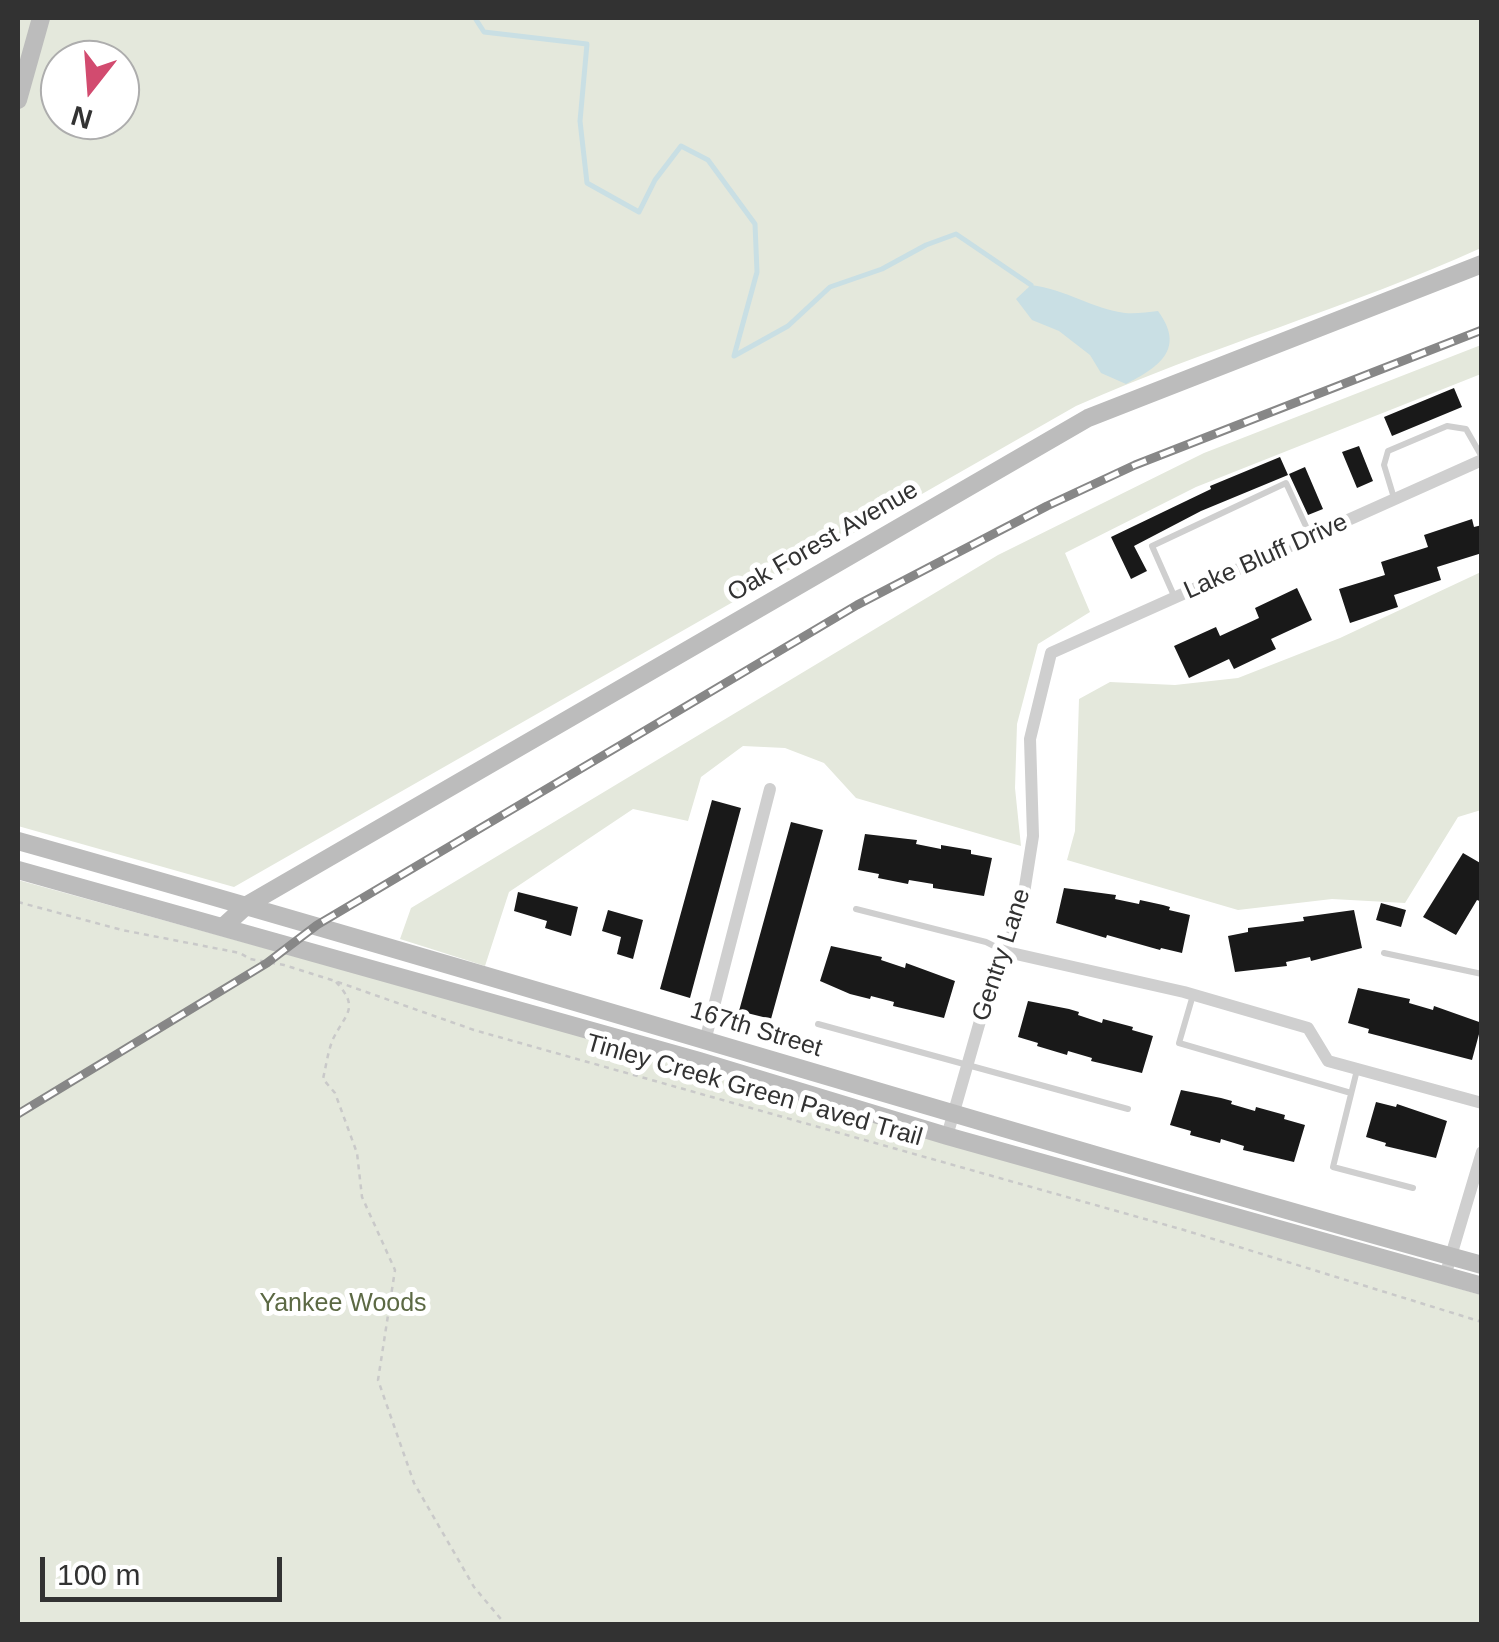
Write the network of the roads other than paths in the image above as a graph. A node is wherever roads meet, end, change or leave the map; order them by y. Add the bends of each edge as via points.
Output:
1 (41, 18) edge
2 (18, 100) edge
3 (1482, 264) edge
4 (1482, 458) edge
5 (1395, 499) junction
6 (1311, 536) junction
7 (1175, 598) junction
8 (1051, 653) joint
9 (770, 790) dead end
10 (18, 841) edge
11 (18, 870) edge
12 (247, 905) junction
13 (856, 909) dead end
14 (222, 927) junction
15 (1008, 952) junction
16 (1384, 953) dead end
17 (1482, 974) edge
18 (1193, 995) junction
19 (818, 1024) dead end
20 (705, 1041) junction
21 (967, 1065) junction
22 (1358, 1069) junction
23 (1352, 1093) junction
24 (1482, 1103) edge
25 (1128, 1109) dead end
26 (953, 1115) junction
27 (947, 1136) junction
28 (1482, 1152) edge
29 (1413, 1188) dead end
30 (1451, 1256) junction
31 (1482, 1264) edge
32 (1445, 1276) junction
33 (1482, 1286) edge

1 - 2 main road
3 - 12 main road, Oak Forest Avenue via 1088,418
4 - 5 street, Lake Bluff Drive
4 - 5 lane via 1466,429 1447,426 1388,451 1384,465
5 - 6 street, Lake Bluff Drive
6 - 7 street, Lake Bluff Drive
6 - 7 lane via 1286,483 1152,546
7 - 8 street, Lake Bluff Drive
8 - 15 street, Gentry Lane via 1030,739 1030,863
9 - 20 street
10 - 12 main road, 167th Street
11 - 14 main road, 167th Street
12 - 14 main road, Oak Forest Avenue
12 - 20 main road, 167th Street
13 - 15 lane
14 - 27 main road, 167th Street
15 - 18 street
15 - 21 street, Gentry Lane
16 - 17 lane
18 - 22 street via 1308,1028 1328,1061
18 - 23 lane via 1179,1043
19 - 21 lane
20 - 26 main road, 167th Street
21 - 25 lane
21 - 26 street, Gentry Lane
22 - 23 lane
22 - 24 street
23 - 29 lane via 1333,1167
26 - 27 street, Gentry Lane
26 - 30 main road, 167th Street
27 - 32 main road, 167th Street
28 - 30 street
30 - 31 main road, 167th Street
30 - 32 street
32 - 33 main road, 167th Street

